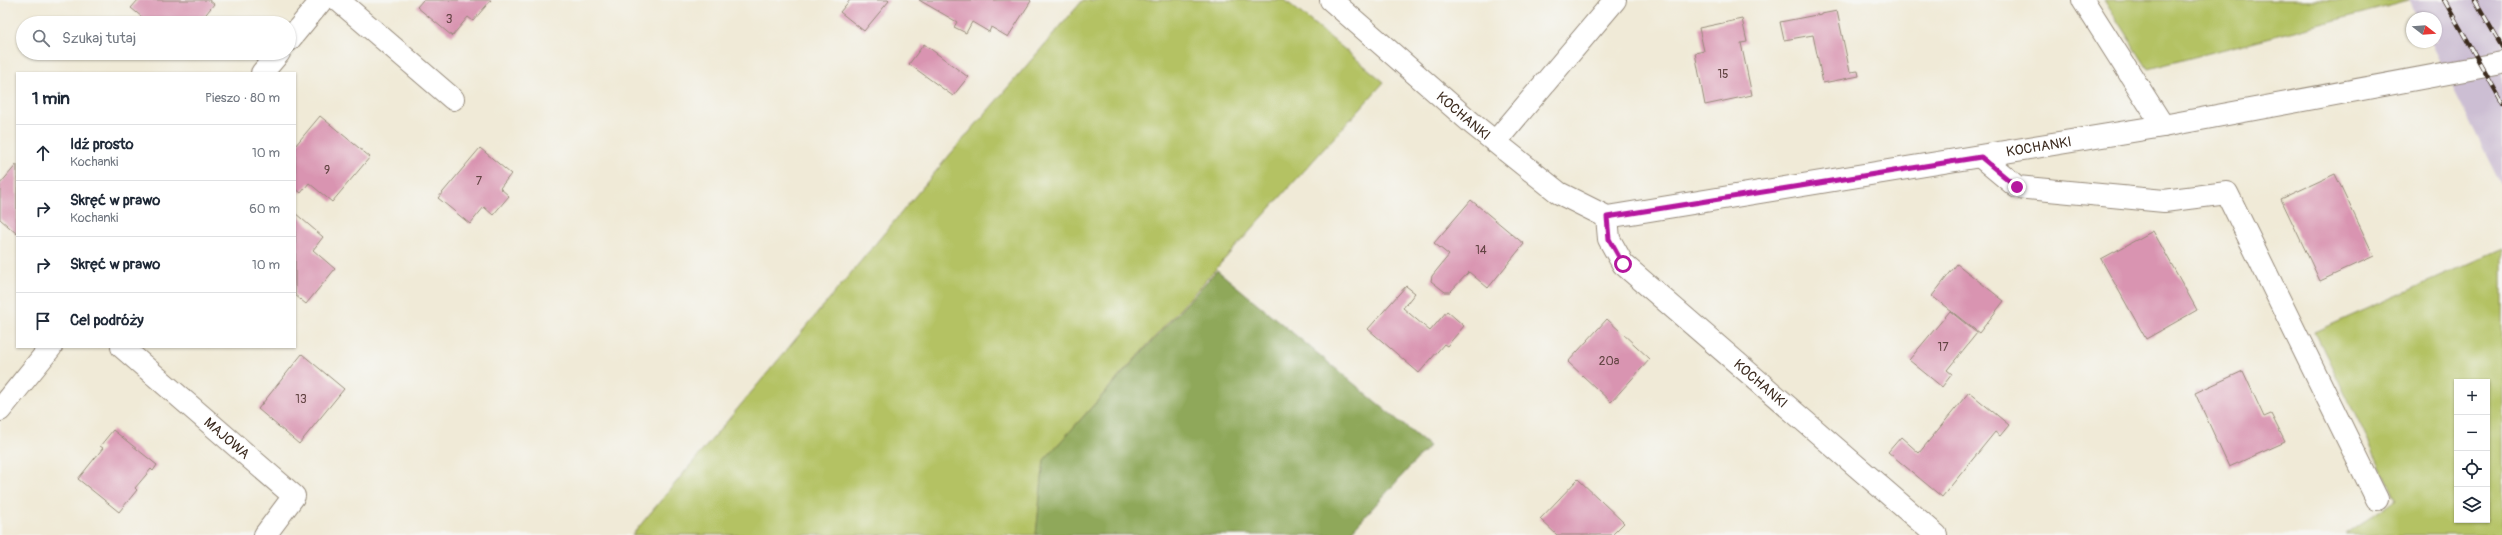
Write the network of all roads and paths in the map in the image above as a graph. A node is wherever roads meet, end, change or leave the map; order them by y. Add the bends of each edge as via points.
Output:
1 (322, 0) edge
2 (338, 0) edge
3 (1331, 0) edge
4 (1615, 0) edge
5 (2083, 0) edge
6 (296, 32) edge
7 (273, 60) edge
8 (2502, 63) edge
9 (263, 72) edge
10 (453, 99) dead end
11 (2163, 126) junction
12 (1496, 141) junction
13 (1981, 157) junction
14 (1607, 217) junction
15 (50, 348) edge
16 (123, 348) edge
17 (0, 410) edge
18 (2377, 499) dead end
19 (265, 535) edge
20 (1936, 535) edge

1 - 6 street
2 - 10 street
3 - 12 street, KOCHANKI
4 - 12 street
5 - 11 street
7 - 9 street
8 - 11 street, KOCHANKI
11 - 13 street, KOCHANKI
12 - 14 street, KOCHANKI via 1559,193
13 - 14 street, KOCHANKI
13 - 18 street via 2017,187 2164,201 2227,193
14 - 20 street, KOCHANKI via 1609,239 1623,264
15 - 17 street
16 - 19 street, MAJOWA via 294,496

